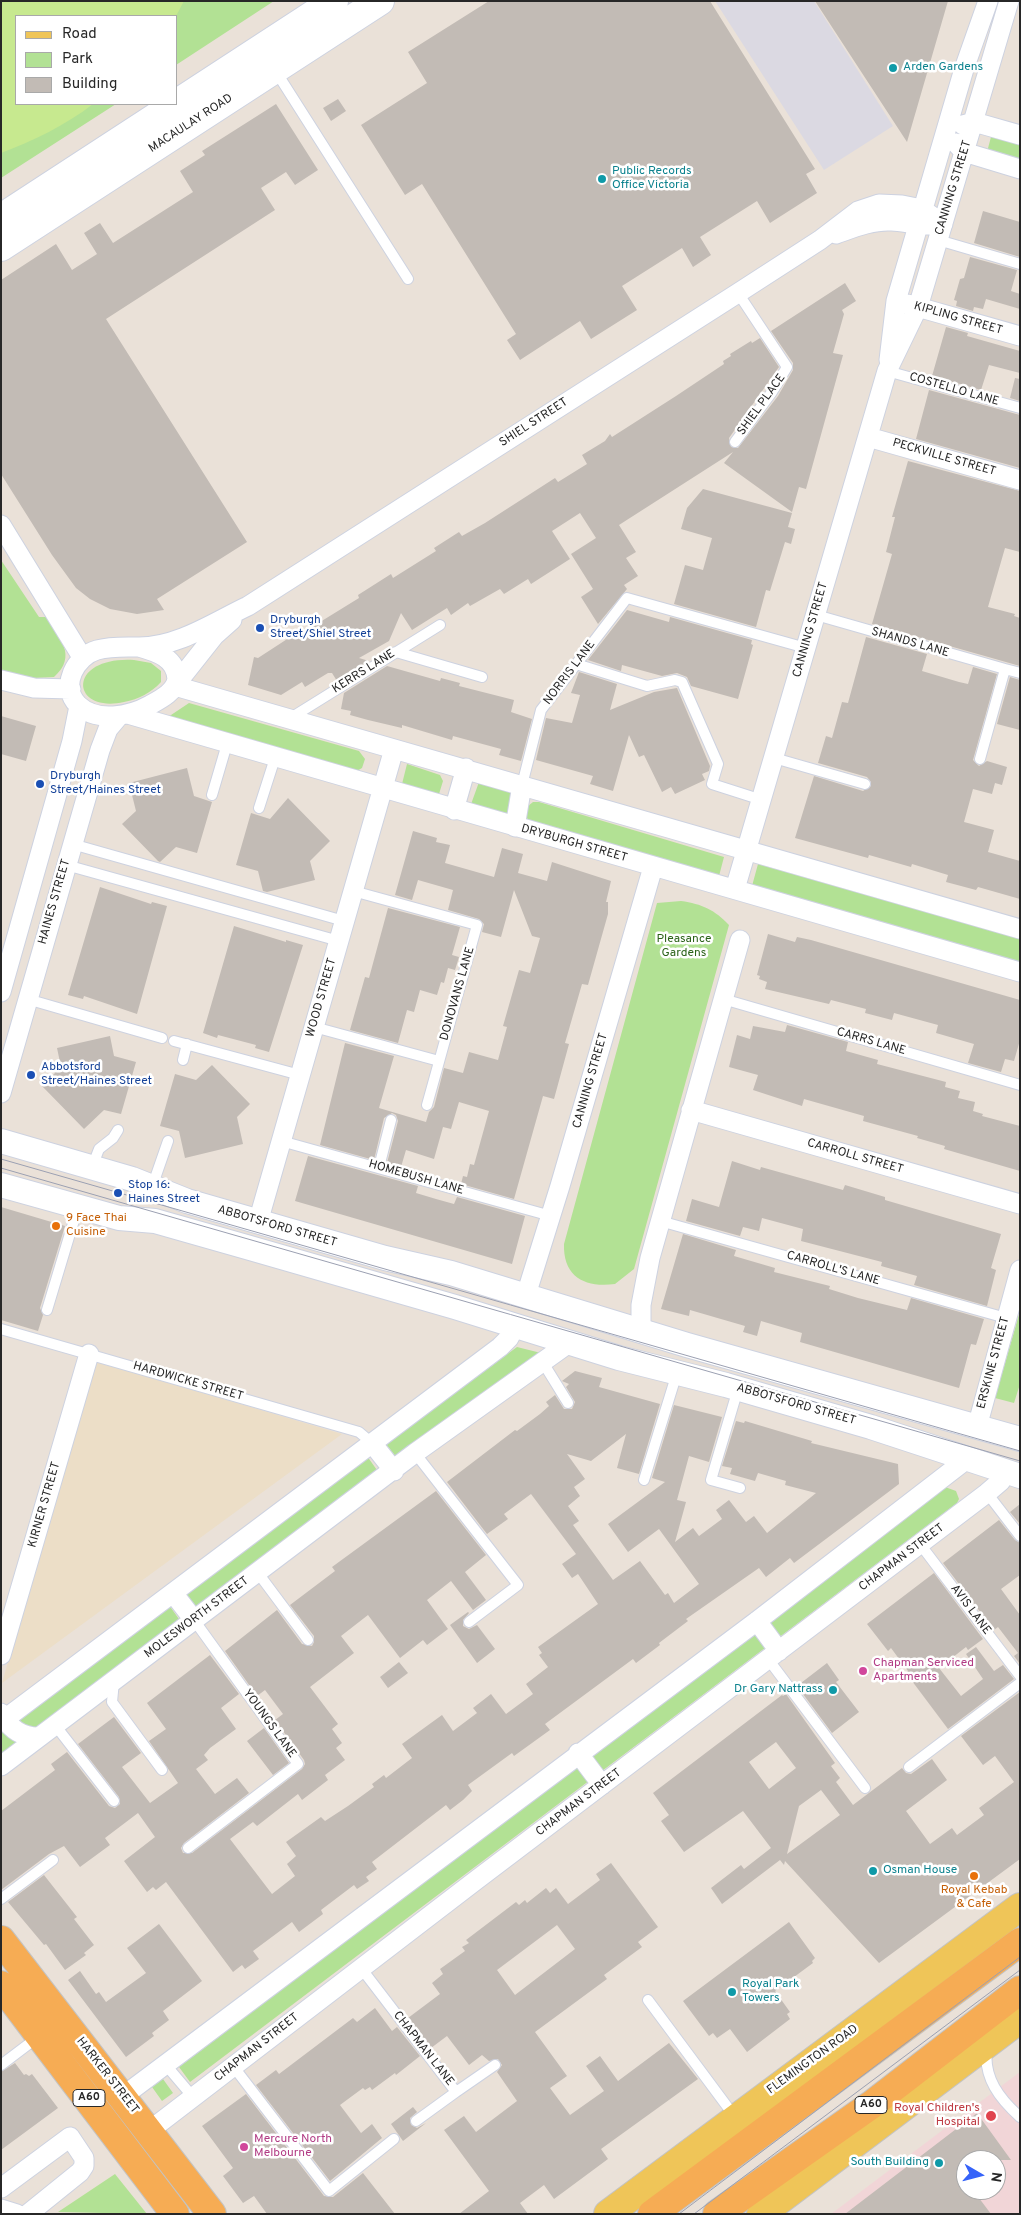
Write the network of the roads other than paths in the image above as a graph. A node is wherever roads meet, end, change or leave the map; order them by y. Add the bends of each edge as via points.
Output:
1 (334, 1) edge
2 (380, 1) edge
3 (988, 1) edge
4 (1009, 1) edge
5 (990, 68) junction
6 (275, 69) junction
7 (964, 72) junction
8 (178, 103) edge
9 (175, 105) edge
10 (974, 122) junction
11 (946, 131) junction
12 (1020, 135) edge
13 (964, 152) junction
14 (126, 166) junction
15 (1020, 169) edge
16 (76, 170) junction
17 (920, 217) junction
18 (1, 218) edge
19 (940, 232) junction
20 (1, 246) edge
21 (1020, 264) edge
22 (408, 279) dead end
23 (738, 293) junction
24 (896, 301) junction
25 (918, 307) junction
26 (1020, 336) edge
27 (887, 371) junction
28 (1020, 408) edge
29 (868, 437) junction
30 (735, 442) dead end
31 (1020, 480) edge
32 (1, 525) edge
33 (248, 606) junction
34 (816, 615) junction
35 (440, 625) dead end
36 (139, 647) junction
37 (806, 648) junction
38 (396, 652) junction
39 (82, 657) junction
40 (576, 664) junction
41 (1005, 669) junction
42 (1020, 673) edge
43 (482, 677) dead end
44 (1, 680) edge
45 (176, 685) junction
46 (75, 698) junction
47 (123, 715) junction
48 (288, 720) junction
49 (227, 744) junction
50 (394, 749) junction
51 (275, 758) junction
52 (774, 758) junction
53 (980, 759) dead end
54 (466, 768) junction
55 (865, 784) dead end
56 (522, 785) junction
57 (383, 789) junction
58 (212, 795) dead end
59 (762, 800) junction
60 (259, 808) dead end
61 (454, 810) junction
62 (515, 827) junction
63 (72, 844) junction
64 (747, 849) junction
65 (66, 865) junction
66 (653, 867) junction
67 (735, 889) junction
68 (353, 891) junction
69 (344, 921) junction
70 (1020, 929) edge
71 (740, 940) dead end
72 (339, 941) junction
73 (1020, 972) edge
74 (1, 992) edge
75 (27, 999) junction
76 (723, 999) junction
77 (314, 1027) junction
78 (162, 1038) dead end
79 (174, 1041) dead end
80 (187, 1044) junction
81 (183, 1060) dead end
82 (439, 1061) junction
83 (300, 1075) junction
84 (1020, 1085) edge
85 (1, 1094) edge
86 (427, 1105) dead end
87 (691, 1110) junction
88 (391, 1120) dead end
89 (118, 1130) dead end
90 (1, 1141) edge
91 (168, 1141) dead end
92 (281, 1141) junction
93 (92, 1167) junction
94 (379, 1167) junction
95 (1, 1184) edge
96 (152, 1187) junction
97 (1020, 1204) edge
98 (78, 1207) junction
99 (551, 1216) junction
100 (258, 1222) junction
101 (660, 1222) junction
102 (250, 1248) junction
103 (1020, 1270) edge
104 (526, 1295) junction
105 (47, 1310) dead end
106 (584, 1314) junction
107 (1006, 1318) junction
108 (515, 1327) junction
109 (1, 1329) edge
110 (642, 1331) junction
111 (569, 1343) junction
112 (89, 1354) junction
113 (542, 1361) junction
114 (677, 1373) junction
115 (738, 1389) junction
116 (568, 1403) dead end
117 (977, 1427) junction
118 (1018, 1433) edge
119 (372, 1443) junction
120 (416, 1453) junction
121 (967, 1459) junction
122 (394, 1471) junction
123 (1013, 1474) edge
124 (644, 1480) dead end
125 (740, 1488) dead end
126 (987, 1493) junction
127 (1020, 1536) edge
128 (920, 1544) junction
129 (258, 1573) junction
130 (173, 1593) junction
131 (194, 1620) junction
132 (756, 1621) junction
133 (469, 1622) dead end
134 (308, 1640) dead end
135 (774, 1655) junction
136 (1, 1656) edge
137 (1020, 1676) edge
138 (114, 1680) junction
139 (1020, 1683) edge
140 (2, 1718) edge
141 (55, 1725) junction
142 (38, 1737) junction
143 (578, 1753) junction
144 (1, 1766) edge
145 (909, 1767) dead end
146 (162, 1770) dead end
147 (602, 1785) junction
148 (865, 1788) dead end
149 (114, 1801) dead end
150 (188, 1848) dead end
151 (53, 1860) dead end
152 (1, 1899) edge
153 (1018, 1913) edge
154 (1020, 1942) edge
155 (2, 1943) edge
156 (361, 1968) junction
157 (1, 1985) edge
158 (1020, 1990) edge
159 (648, 2000) dead end
160 (998, 2027) edge
161 (40, 2036) junction
162 (826, 2051) junction
163 (165, 2064) junction
164 (1, 2065) edge
165 (495, 2065) dead end
166 (233, 2066) junction
167 (843, 2074) junction
168 (456, 2092) junction
169 (122, 2097) junction
170 (193, 2097) junction
171 (734, 2117) junction
172 (1020, 2117) edge
173 (416, 2121) dead end
174 (149, 2131) junction
175 (394, 2139) dead end
176 (173, 2162) junction
177 (150, 2180) junction
178 (1, 2188) edge
179 (1, 2209) edge
180 (17, 2214) edge
181 (28, 2214) edge
182 (175, 2214) edge
183 (212, 2214) edge
184 (608, 2214) edge
185 (652, 2214) edge
186 (717, 2214) edge
187 (761, 2214) edge

1 - 8 main road, MACAULAY ROAD
2 - 6 main road, MACAULAY ROAD
3 - 7 street, CANNING STREET
4 - 5 street, CANNING STREET
5 - 7 street via 973,74
5 - 10 street, CANNING STREET
6 - 14 main road, MACAULAY ROAD
6 - 22 lane
7 - 11 street, CANNING STREET
9 - 16 main road, MACAULAY ROAD
10 - 11 street
10 - 12 street
10 - 13 street, CANNING STREET
11 - 13 street
11 - 17 street, CANNING STREET
13 - 15 street
13 - 19 street, CANNING STREET
14 - 16 main road via 110,163
14 - 20 main road, MACAULAY ROAD
16 - 18 main road, MACAULAY ROAD
17 - 19 street, SHIEL STREET
17 - 23 street, SHIEL STREET via 896,204 871,206 853,214 820,240
17 - 24 street, CANNING STREET
19 - 21 lane
19 - 25 street, CANNING STREET
23 - 30 lane, SHIEL PLACE via 787,367
23 - 33 street, SHIEL STREET
24 - 25 street, KIPLING STREET
24 - 27 street, CANNING STREET
25 - 26 street, KIPLING STREET
25 - 27 street, CANNING STREET
27 - 28 lane, COSTELLO LANE
27 - 29 street, CANNING STREET
29 - 31 street, PECKVILLE STREET
29 - 34 street, CANNING STREET
32 - 39 street
33 - 36 street, SHIEL STREET via 178,640 159,646
33 - 45 street, SHIEL STREET via 214,636
34 - 37 street, CANNING STREET
34 - 41 lane, SHANDS LANE
35 - 38 lane, KERRS LANE
36 - 39 street via 107,648
36 - 45 street via 167,659 176,670
37 - 40 lane, NORRIS LANE via 627,598
37 - 52 street, CANNING STREET
38 - 43 lane
38 - 48 lane, KERRS LANE
39 - 46 street via 72,673
40 - 56 lane, NORRIS LANE via 541,710
40 - 59 lane via 647,686 675,680 682,682 718,764 712,784
41 - 42 lane, SHANDS LANE
41 - 53 lane
44 - 46 street
45 - 47 street via 155,702
45 - 48 street
46 - 47 street via 95,713
46 - 74 street via 72,741
47 - 49 street, DRYBURGH STREET
47 - 63 street, HAINES STREET via 103,739
48 - 50 street
49 - 51 street, DRYBURGH STREET
49 - 58 lane
50 - 54 street
50 - 57 street, WOOD STREET
51 - 57 street, DRYBURGH STREET
51 - 60 lane
52 - 55 lane
52 - 59 street, CANNING STREET
54 - 56 street
54 - 61 street
56 - 62 street
56 - 64 street
57 - 61 street, DRYBURGH STREET
57 - 68 street, WOOD STREET
59 - 64 street, CANNING STREET
61 - 62 street, DRYBURGH STREET
62 - 66 street, DRYBURGH STREET
63 - 65 street, HAINES STREET
63 - 69 lane
64 - 67 street, CANNING STREET
64 - 70 street
65 - 72 lane
65 - 75 street, HAINES STREET
66 - 67 street, DRYBURGH STREET
66 - 99 street, CANNING STREET
67 - 73 street, DRYBURGH STREET
68 - 69 street, WOOD STREET
68 - 82 lane, DONOVANS LANE via 477,925
69 - 72 street, WOOD STREET
71 - 76 street
72 - 77 street, WOOD STREET
75 - 78 lane via 144,1037
75 - 85 street, HAINES STREET
76 - 84 lane, CARRS LANE
76 - 87 street
77 - 82 lane
77 - 83 street, WOOD STREET
79 - 80 lane
80 - 81 lane
80 - 83 lane
82 - 86 lane
83 - 92 street, WOOD STREET
87 - 97 street, CARROLL STREET
87 - 101 street
88 - 94 lane
89 - 93 lane via 100,1149
90 - 93 street, ABBOTSFORD STREET
91 - 96 lane
92 - 94 lane, HOMEBUSH LANE
92 - 100 street, WOOD STREET
93 - 96 street, ABBOTSFORD STREET
94 - 99 lane, HOMEBUSH LANE
95 - 98 street, ABBOTSFORD STREET
96 - 100 street, ABBOTSFORD STREET
98 - 102 street, ABBOTSFORD STREET via 119,1218 155,1221
98 - 105 lane
99 - 104 street, CANNING STREET
100 - 102 street, WOOD STREET
100 - 104 street, ABBOTSFORD STREET
101 - 107 lane, CARROLL'S LANE
101 - 110 street via 643,1290
102 - 108 street, ABBOTSFORD STREET
103 - 107 street, ERSKINE STREET
104 - 106 street, ABBOTSFORD STREET
104 - 108 street
106 - 110 street, ABBOTSFORD STREET
106 - 111 street via 577,1333
107 - 117 street, ERSKINE STREET
108 - 111 street, ABBOTSFORD STREET
108 - 119 street via 500,1347
109 - 112 lane, HARDWICKE STREET
110 - 117 street, ABBOTSFORD STREET
111 - 113 street, MOLESWORTH STREET
111 - 114 street, ABBOTSFORD STREET
112 - 119 lane, HARDWICKE STREET via 359,1432
112 - 136 street, KIRNER STREET
113 - 116 lane
113 - 120 street, MOLESWORTH STREET
114 - 115 street, ABBOTSFORD STREET
114 - 124 lane
115 - 121 street, ABBOTSFORD STREET
115 - 125 lane via 711,1480
117 - 118 street, ABBOTSFORD STREET
117 - 121 street
118 - 123 street
119 - 122 street
119 - 130 street
120 - 122 street, MOLESWORTH STREET
120 - 133 lane via 518,1585
121 - 123 street, ABBOTSFORD STREET
121 - 132 street
122 - 129 street, MOLESWORTH STREET
123 - 126 street, CHAPMAN STREET
126 - 127 lane
126 - 128 street, CHAPMAN STREET
128 - 135 street, CHAPMAN STREET
128 - 137 lane, AVIS LANE
129 - 131 street, MOLESWORTH STREET
129 - 134 lane
130 - 131 street
130 - 140 street
131 - 138 street, MOLESWORTH STREET
131 - 150 lane, YOUNGS LANE via 298,1764
132 - 135 street
132 - 143 street
135 - 147 street, CHAPMAN STREET
135 - 148 lane
138 - 141 street, MOLESWORTH STREET
138 - 146 lane via 112,1702
139 - 145 lane
140 - 142 street via 19,1732
141 - 142 street, MOLESWORTH STREET
141 - 149 lane
142 - 144 street, MOLESWORTH STREET
143 - 147 street
143 - 163 street
147 - 156 street, CHAPMAN STREET
151 - 152 lane
153 - 162 main road, FLEMINGTON ROAD
154 - 167 highway
155 - 169 highway, HARKER STREET / A60
156 - 166 street, CHAPMAN STREET
156 - 168 lane, CHAPMAN LANE
157 - 161 highway, A60
158 - 160 highway, A60
159 - 171 lane
160 - 172 lane via 986,2060 991,2082
160 - 186 highway, A60 via 870,2105
160 - 187 main road, A60
161 - 164 lane
161 - 177 highway, A60
162 - 167 main road
162 - 171 main road, FLEMINGTON ROAD
163 - 169 street
163 - 170 lane
165 - 168 lane, CHAPMAN LANE
166 - 170 street, CHAPMAN STREET
166 - 175 lane via 329,2191
167 - 185 highway
168 - 173 lane
169 - 174 highway, HARKER STREET / A60
170 - 174 street, CHAPMAN STREET
171 - 184 main road, FLEMINGTON ROAD
174 - 176 highway, HARKER STREET / A60
176 - 177 highway
176 - 183 highway, HARKER STREET / A60
177 - 182 highway, A60
178 - 181 street via 70,2137 84,2158 82,2170
179 - 180 street

